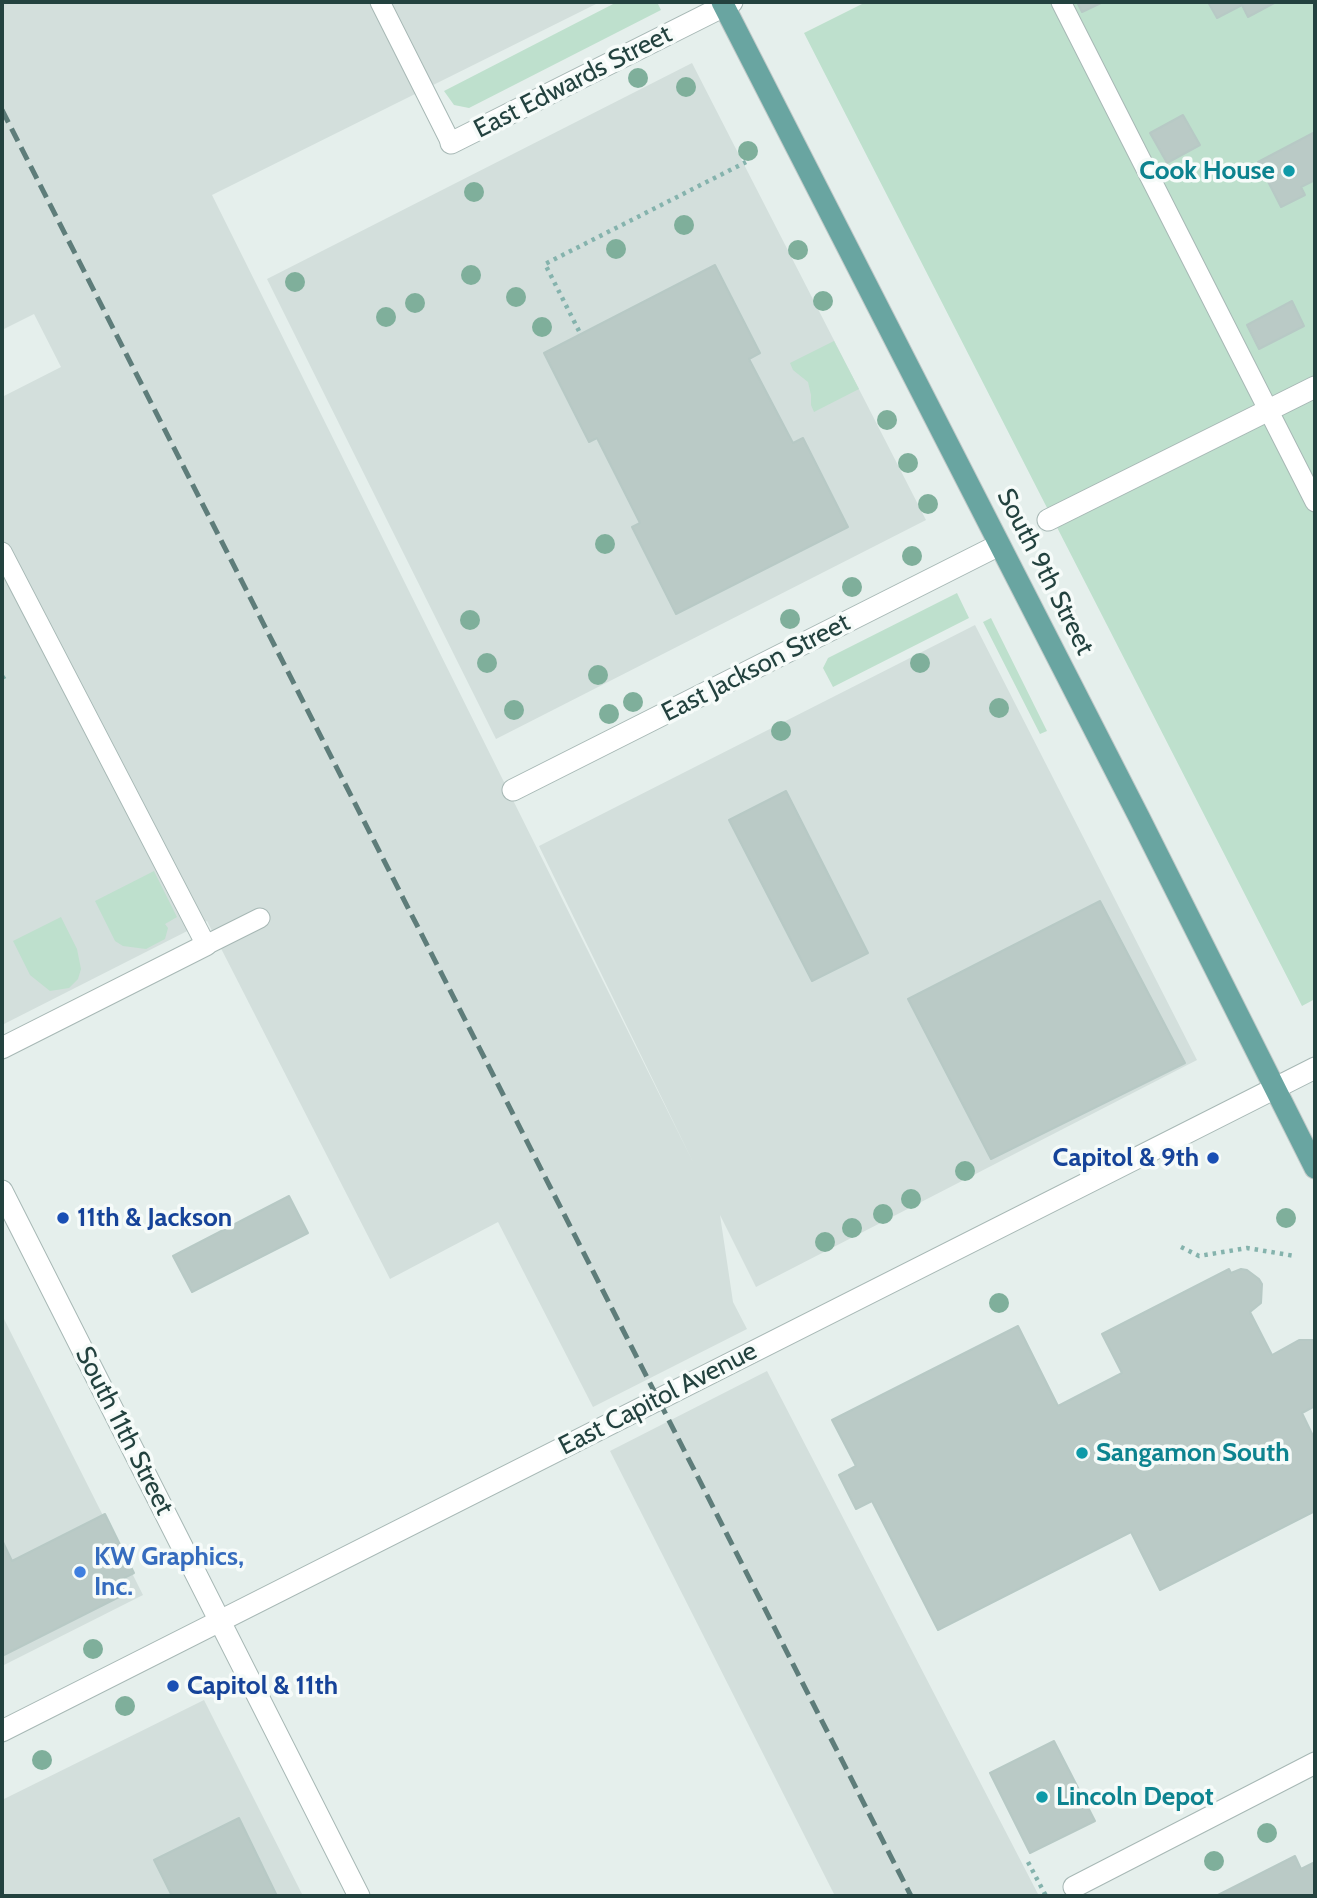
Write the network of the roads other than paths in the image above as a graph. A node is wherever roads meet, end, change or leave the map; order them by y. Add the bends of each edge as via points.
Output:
1 (380, 2) edge
2 (1061, 2) edge
3 (726, 3) edge
4 (451, 143) joint
5 (1315, 387) edge
6 (1269, 410) junction
7 (1315, 502) edge
8 (1048, 520) dead end
9 (999, 545) junction
10 (2, 552) edge
11 (513, 790) dead end
12 (260, 918) dead end
13 (206, 945) junction
14 (2, 1048) edge
15 (1315, 1068) edge
16 (1276, 1088) junction
17 (1315, 1168) edge
18 (2, 1191) edge
19 (221, 1620) junction
20 (2, 1731) edge
21 (1315, 1763) edge
22 (1074, 1886) dead end
23 (359, 1896) edge

1 - 4 lane
2 - 6 lane
3 - 4 street, East Edwards Street
3 - 9 main road, South 9th Street
5 - 6 street
6 - 7 lane
6 - 8 street
9 - 11 street, East Jackson Street
9 - 16 main road, South 9th Street
10 - 13 lane
12 - 13 lane
13 - 14 street
15 - 16 street, East Capitol Avenue
16 - 17 main road, South 9th Street
16 - 19 street, East Capitol Avenue
18 - 19 street, South 11th Street
19 - 20 street, East Capitol Avenue
19 - 23 street, South 11th Street
21 - 22 street

